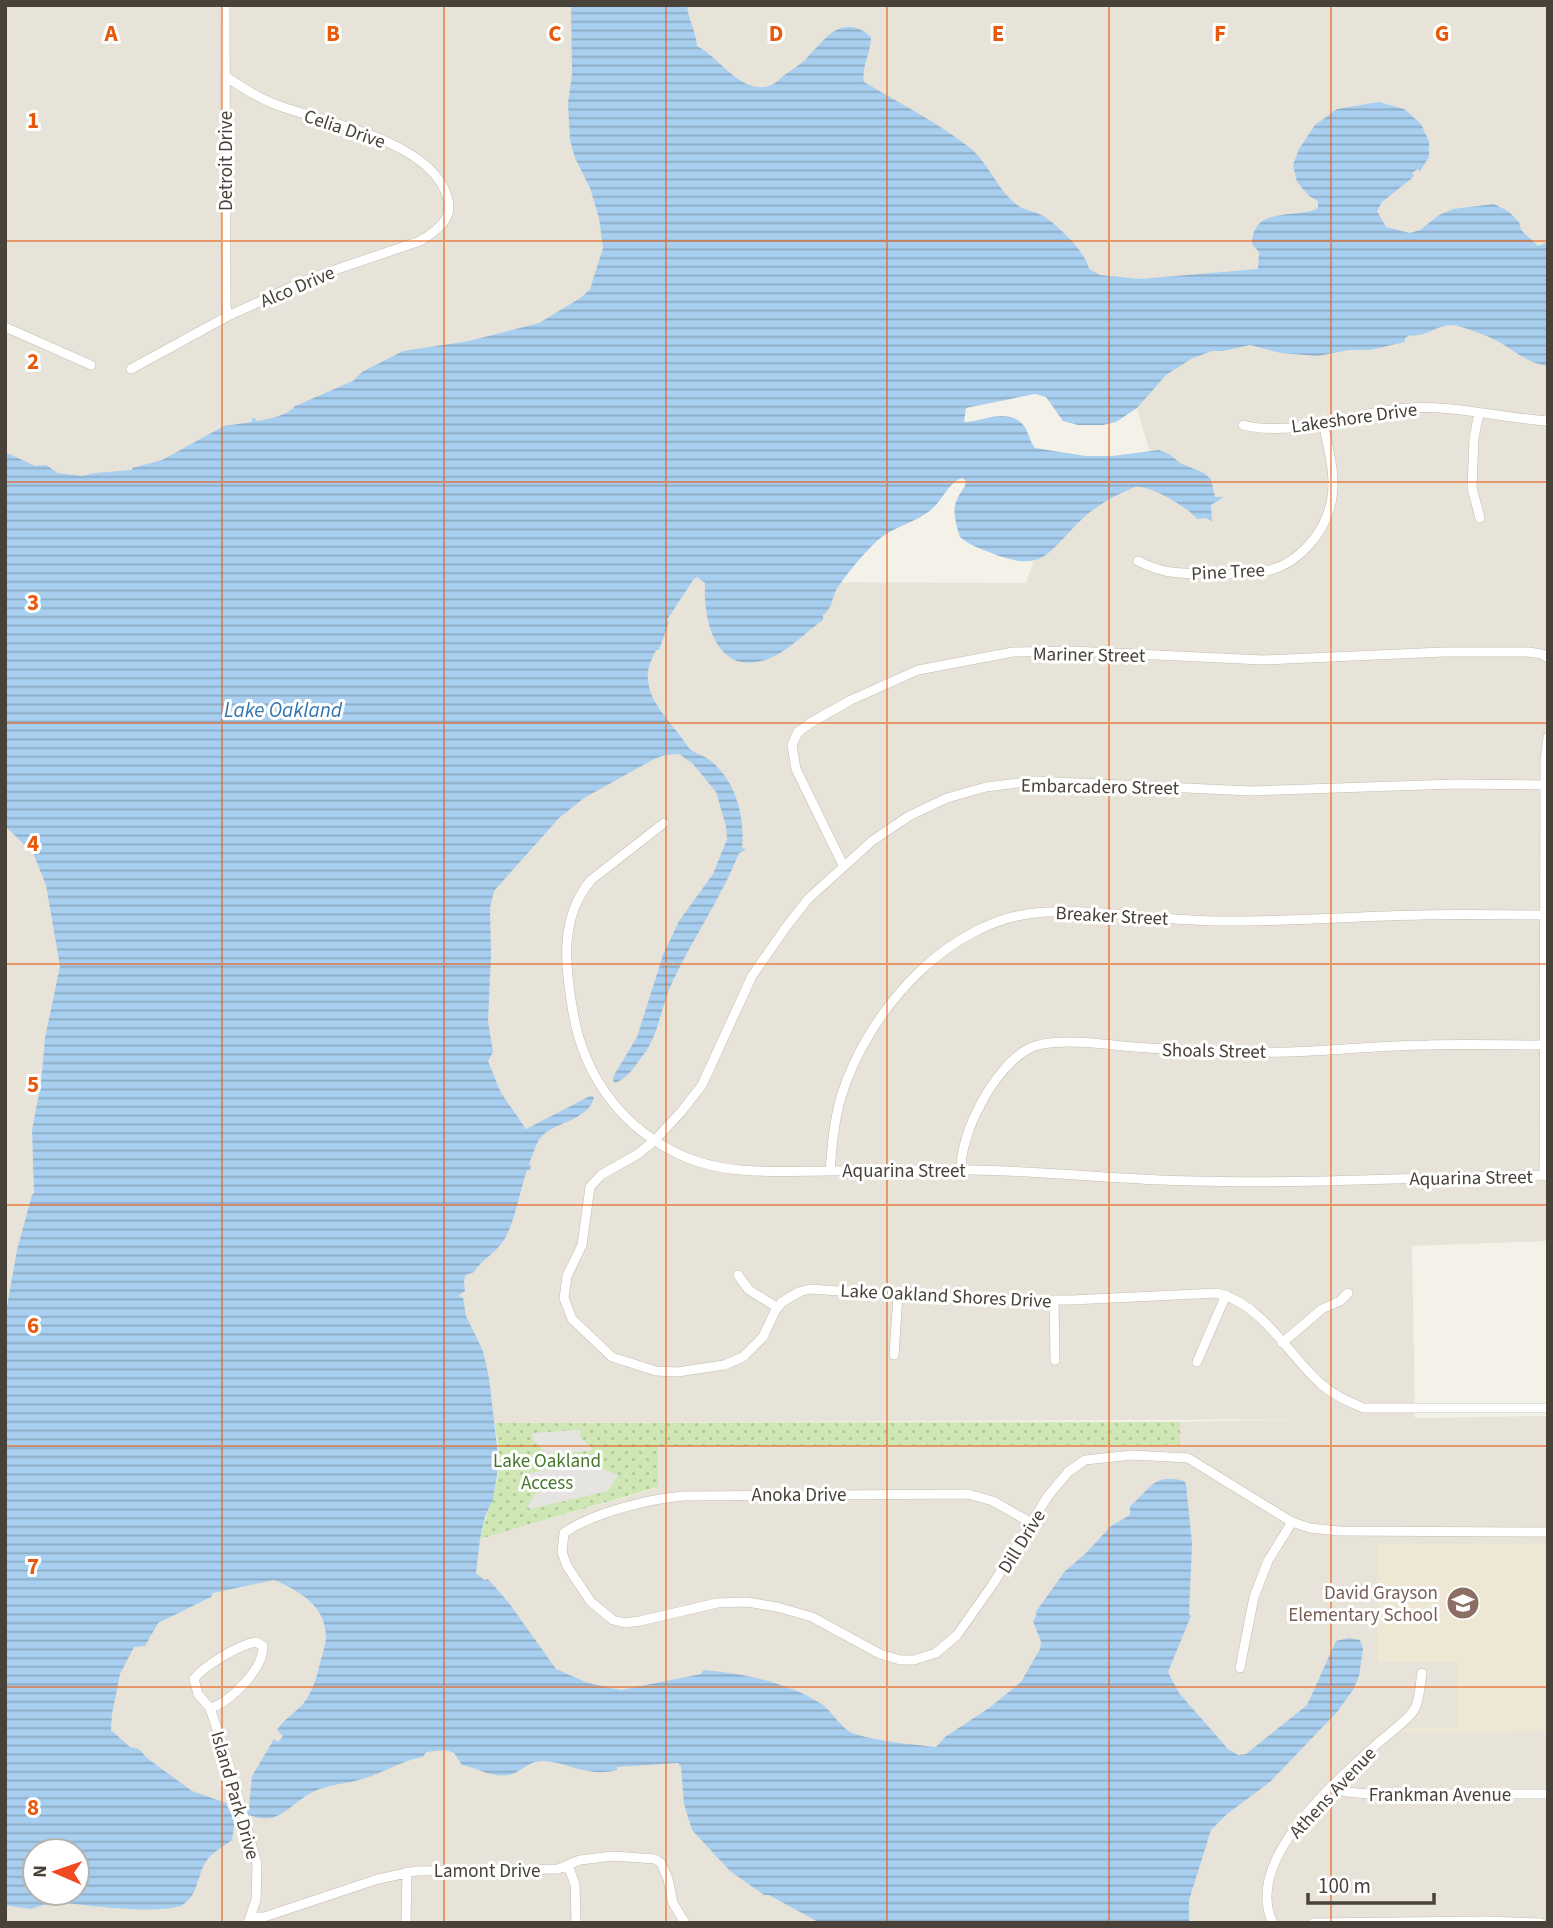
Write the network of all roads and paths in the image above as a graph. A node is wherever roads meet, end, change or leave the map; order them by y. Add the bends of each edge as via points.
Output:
1 (225, 5) edge
2 (225, 76) junction
3 (449, 200) joint
4 (228, 316) junction
5 (5, 327) edge
6 (91, 365) dead end
7 (131, 369) dead end
8 (1479, 413) junction
9 (1548, 421) edge
10 (1323, 422) junction
11 (1243, 425) dead end
12 (1480, 518) dead end
13 (1138, 561) dead end
14 (1545, 656) edge
15 (1548, 737) edge
16 (1547, 785) edge
17 (664, 823) dead end
18 (843, 865) junction
19 (1545, 915) junction
20 (1545, 1045) junction
21 (655, 1140) junction
22 (961, 1170) junction
23 (830, 1171) junction
24 (1546, 1175) edge
25 (738, 1275) dead end
26 (1348, 1293) dead end
27 (898, 1295) junction
28 (1226, 1295) junction
29 (1054, 1300) junction
30 (778, 1308) junction
31 (1282, 1343) junction
32 (894, 1355) dead end
33 (1055, 1360) dead end
34 (1198, 1362) dead end
35 (1548, 1408) edge
36 (1292, 1522) junction
37 (1032, 1524) junction
38 (1548, 1532) edge
39 (564, 1533) joint
40 (1240, 1668) dead end
41 (1422, 1673) dead end
42 (210, 1708) junction
43 (1333, 1787) junction
44 (1548, 1794) edge
45 (568, 1866) junction
46 (407, 1872) junction
47 (250, 1920) edge
48 (406, 1923) edge
49 (576, 1923) edge
50 (685, 1923) edge
51 (1273, 1923) edge
52 (1313, 1923) edge
53 (1541, 1923) edge

1 - 2 street, Detroit Drive
2 - 3 street, Celia Drive via 274,104 366,132 408,153 436,176
2 - 4 street, Detroit Drive
3 - 4 street, Alco Drive via 447,219 420,241 311,278
4 - 7 street, Alco Drive
5 - 6 street
8 - 9 street, Lakeshore Drive
8 - 10 street, Lakeshore Drive via 1406,408
8 - 12 street via 1472,488
10 - 11 street, Lakeshore Drive via 1275,428
10 - 13 street, Pine Tree via 1332,477 1331,507 1309,546 1287,563 1271,570 1224,574 1159,572
14 - 18 street, Mariner Street via 1443,652 1263,660 1013,652 918,670 813,722 798,732 792,745 796,769
15 - 16 street
16 - 18 street, Embarcadero Street via 1251,791 1034,781 947,798 909,816
16 - 19 street
17 - 21 street, Aquarina Street via 586,886 574,907 566,937 577,1037 590,1069 611,1101
18 - 21 street, Embarcadero Street via 808,899 752,976 702,1085
19 - 20 street
19 - 23 street, Breaker Street via 1218,921 1045,912 986,925 937,954 889,1008 869,1039 842,1096
20 - 22 street, Shoals Street via 1288,1052 1038,1045 1012,1062 986,1093 967,1131
20 - 24 street
21 - 23 street, Aquarina Street via 710,1165
21 - 30 street, Lake Oakland Shores Drive via 590,1187 582,1245 565,1288 572,1319 612,1357 656,1371 677,1372 724,1365 743,1357 763,1337
22 - 23 street, Aquarina Street
22 - 24 street, Aquarina Street via 1242,1182
25 - 30 street via 749,1290
26 - 31 street
27 - 29 street, Lake Oakland Shores Drive
27 - 30 street, Lake Oakland Shores Drive via 810,1289 791,1296
27 - 32 street
28 - 29 street, Lake Oakland Shores Drive
28 - 31 street via 1243,1304
28 - 34 street
29 - 33 street
31 - 35 street via 1324,1387 1363,1408
36 - 37 street, Dill Drive via 1188,1458 1132,1455 1096,1457 1077,1464 1048,1496
36 - 38 street, Dill Drive via 1339,1531
36 - 40 street via 1257,1589
37 - 39 street, Anoka Drive via 993,1501 968,1494 727,1494 655,1499 577,1524
37 - 39 street, Dill Drive via 957,1635 936,1653 914,1660 880,1654 812,1618 747,1602 717,1603 640,1621 613,1620 591,1602 567,1566 562,1552
41 - 43 street, Athens Avenue via 1415,1709
42 - 42 street, Island Park Drive via 223,1702 253,1673 263,1646 248,1643 194,1679
42 - 47 street, Island Park Drive via 257,1864
43 - 44 street, Frankman Avenue via 1369,1794
43 - 51 street, Athens Avenue via 1278,1853 1267,1887
45 - 46 street, Lamont Drive
45 - 49 street via 575,1884
45 - 50 street, Lamont Drive via 613,1856 655,1859 664,1868 673,1903
46 - 47 street, Lamont Drive
46 - 48 street
52 - 53 street

